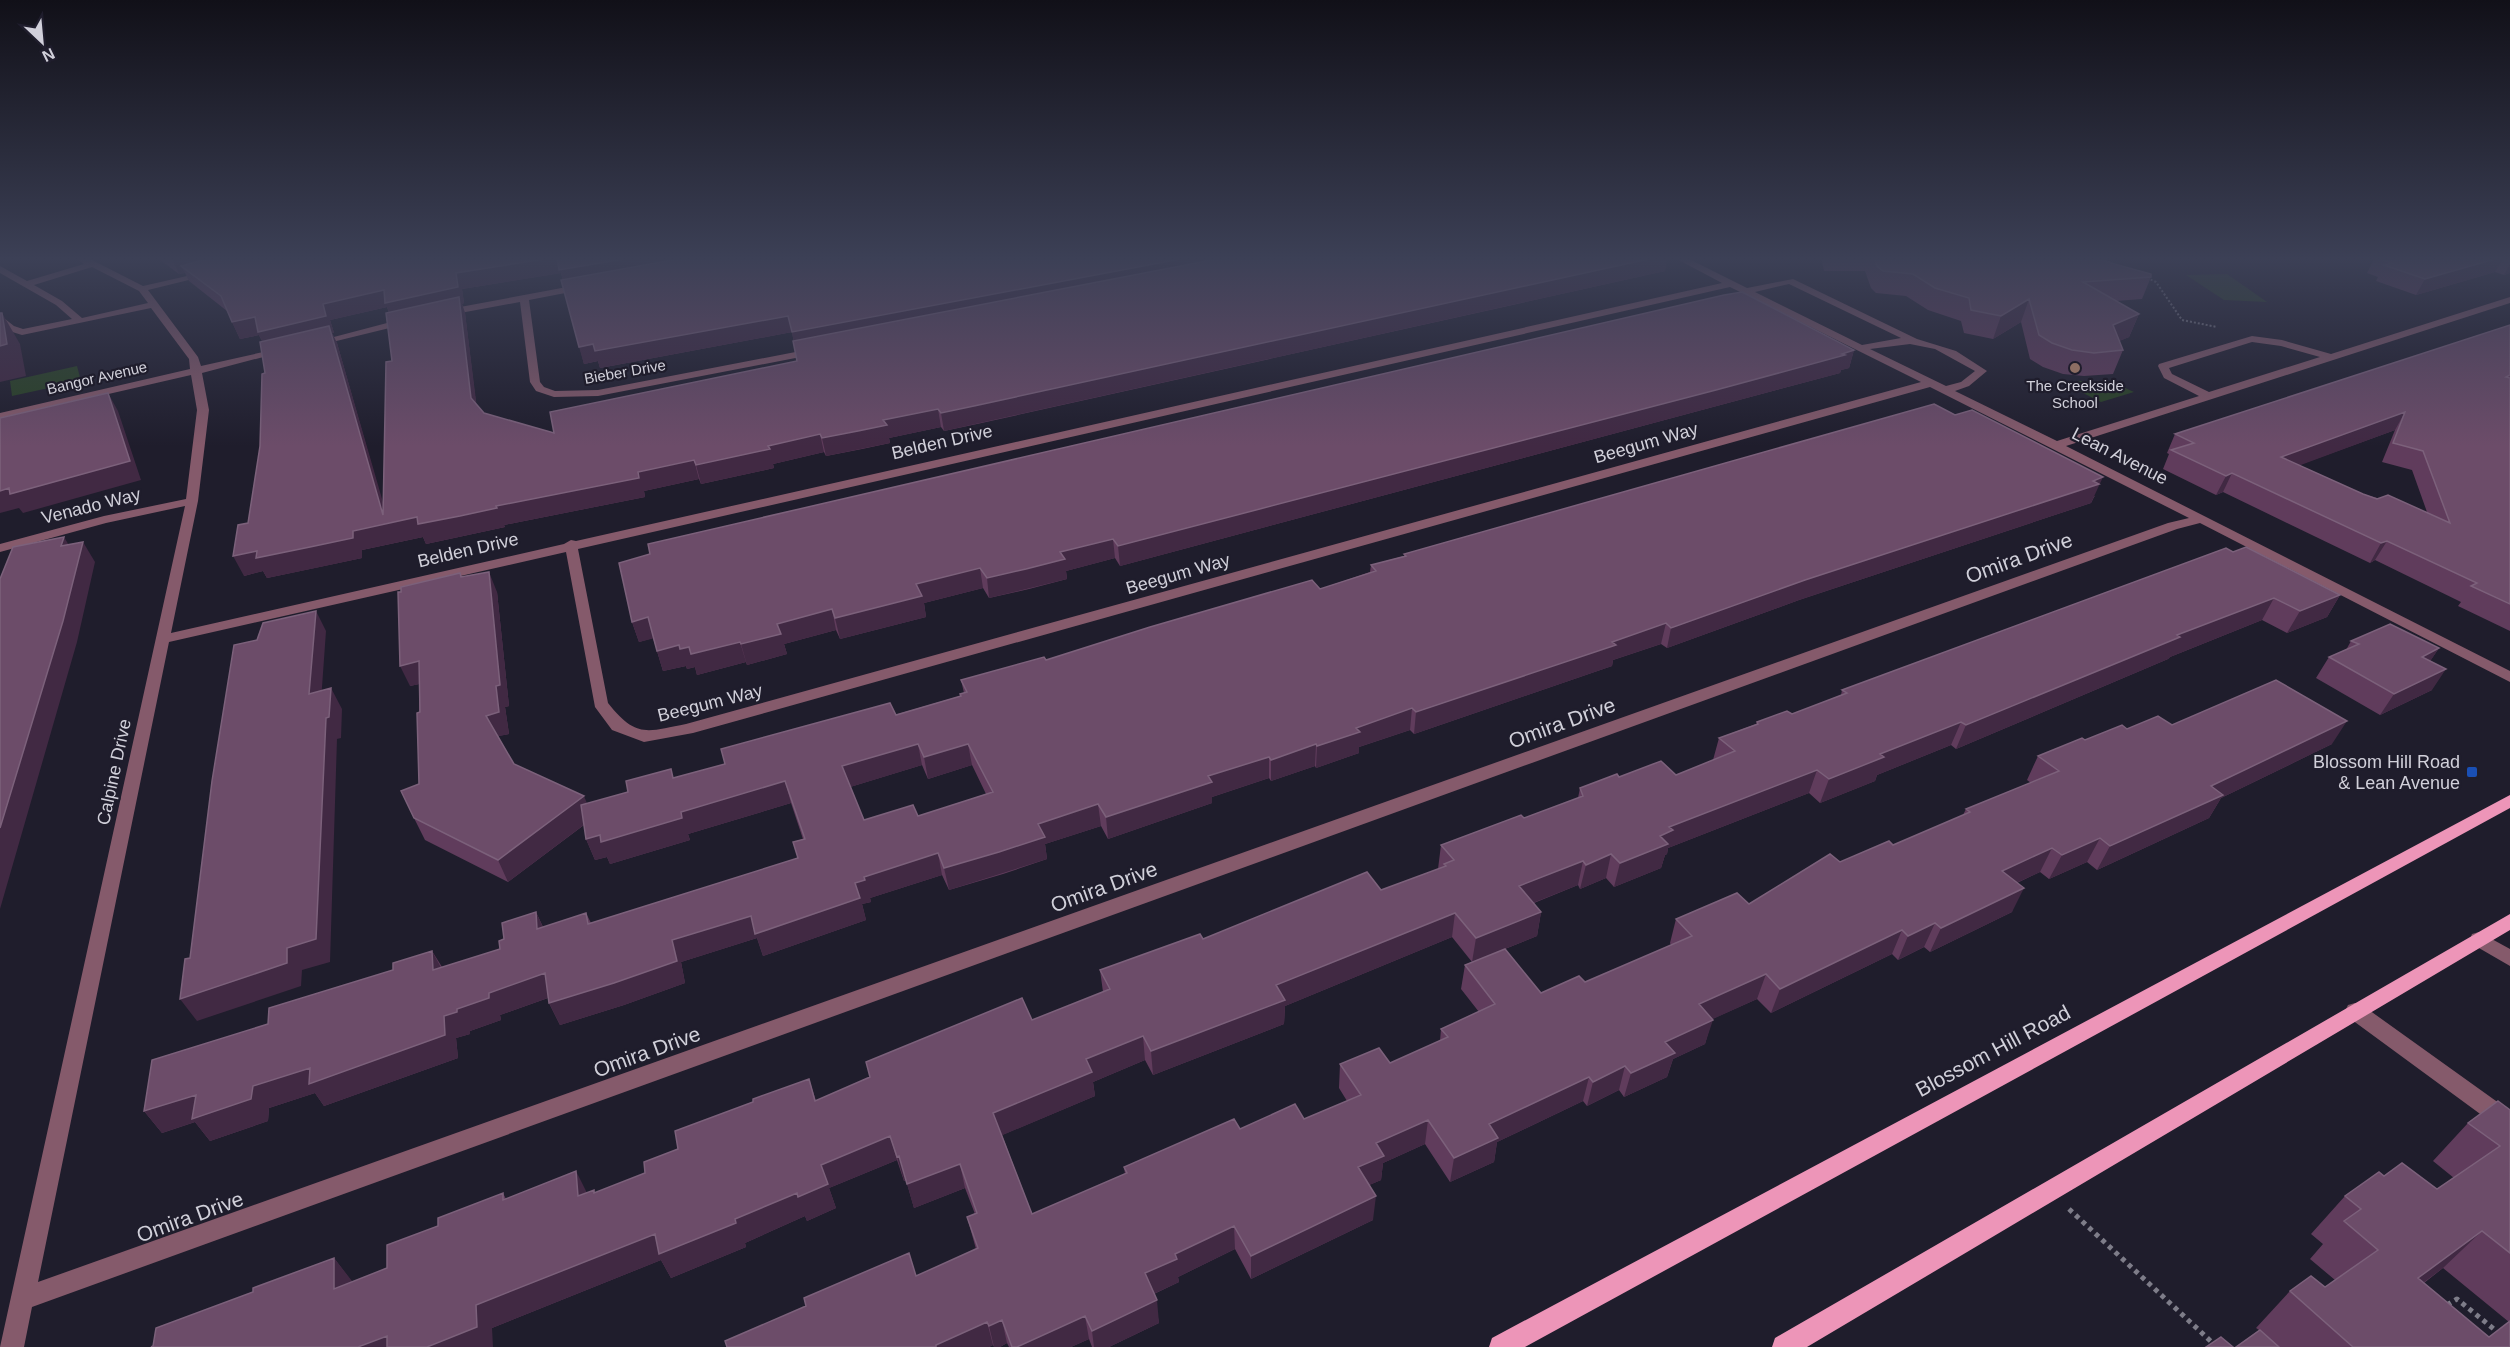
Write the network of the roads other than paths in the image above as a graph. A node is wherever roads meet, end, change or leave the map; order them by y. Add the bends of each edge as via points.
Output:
1 (2, 320) edge
2 (85, 320) edge
3 (164, 320) edge
4 (414, 320) edge
5 (527, 320) edge
6 (1571, 320) edge
7 (1804, 320) edge
8 (1872, 320) edge
9 (2447, 320) edge
10 (80, 321) joint
11 (1913, 340) junction
12 (300, 346) edge
13 (832, 348) edge
14 (1861, 348) junction
15 (289, 349) edge
16 (2330, 357) junction
17 (197, 370) junction
18 (1931, 383) junction
19 (1945, 390) junction
20 (2206, 395) junction
21 (0, 416) edge
22 (2056, 445) junction
23 (192, 501) junction
24 (2202, 519) junction
25 (571, 544) junction
26 (0, 548) edge
27 (162, 639) junction
28 (2510, 677) edge
29 (2510, 801) edge
30 (2510, 921) edge
31 (2479, 939) junction
32 (2510, 959) edge
33 (2355, 1011) junction
34 (2510, 1123) edge
35 (22, 1299) junction
36 (12, 1347) edge
37 (1501, 1347) edge
38 (1784, 1347) edge

1 - 10 street via 22,332
2 - 10 street
3 - 17 street, Calpine Drive via 194,359
4 - 12 street
5 - 13 street, Bieber Drive via 535,381 540,389 554,394 598,393
6 - 25 street, Belden Drive
7 - 14 street, Lean Avenue
8 - 11 street
9 - 16 street
11 - 14 street
11 - 19 street via 1928,342 1965,358 1982,371 1965,384
14 - 18 street, Lean Avenue
15 - 17 street, Bangor Avenue
16 - 20 street
16 - 20 street via 2252,339 2163,366 2168,376
17 - 21 street, Bangor Avenue
17 - 23 street, Calpine Drive via 203,410
18 - 19 street, Lean Avenue
18 - 25 street, Beegum Way via 687,729 644,737 618,726 600,704
19 - 22 street, Lean Avenue
20 - 22 street
22 - 24 street, Lean Avenue
23 - 26 street, Venado Way
23 - 27 street, Calpine Drive
24 - 28 street, Lean Avenue
24 - 35 street, Omira Drive via 2173,526
25 - 27 street, Belden Drive
27 - 35 street, Calpine Drive
29 - 37 main road, Blossom Hill Road
30 - 31 main road
31 - 32 street
31 - 33 main road
33 - 34 street
33 - 38 main road
35 - 36 street, Calpine Drive

